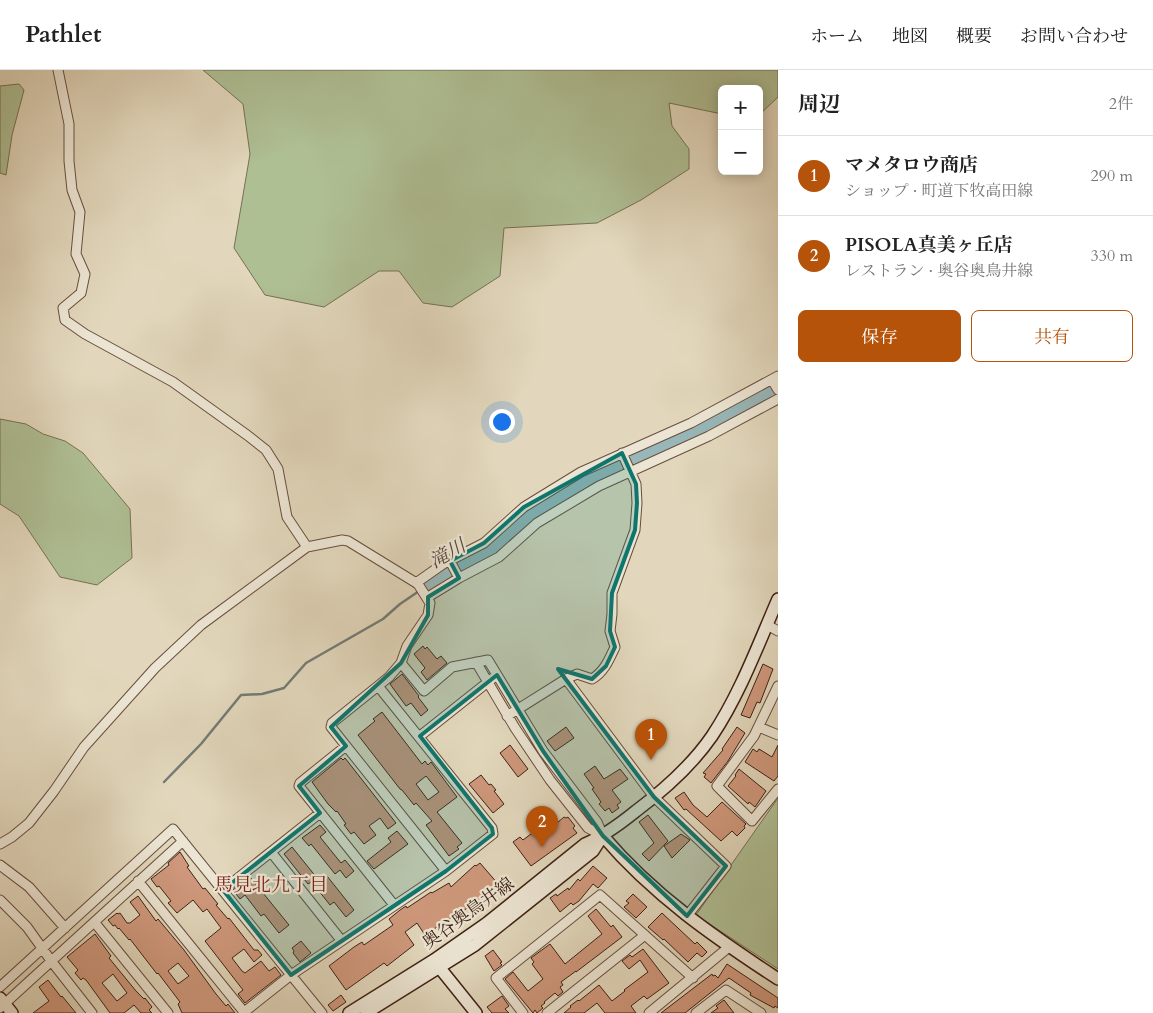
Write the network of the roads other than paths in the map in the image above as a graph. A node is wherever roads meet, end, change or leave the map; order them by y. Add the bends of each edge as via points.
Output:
1 (58, 70) edge
2 (775, 378) edge
3 (778, 390) edge
4 (778, 399) edge
5 (622, 453) junction
6 (630, 471) junction
7 (308, 547) junction
8 (450, 561) junction
9 (459, 578) junction
10 (418, 585) junction
11 (428, 597) junction
12 (778, 599) edge
13 (767, 625) junction
14 (778, 631) edge
15 (476, 662) junction
16 (401, 663) junction
17 (497, 675) junction
18 (566, 679) junction
19 (488, 682) junction
20 (378, 686) junction
21 (778, 686) edge
22 (517, 710) junction
23 (508, 716) junction
24 (759, 727) junction
25 (778, 735) edge
26 (420, 736) junction
27 (346, 746) junction
28 (778, 790) edge
29 (654, 797) junction
30 (320, 813) junction
31 (603, 836) junction
32 (183, 841) junction
33 (0, 844) edge
34 (270, 852) junction
35 (0, 865) edge
36 (446, 871) junction
37 (138, 881) junction
38 (222, 890) junction
39 (0, 900) edge
40 (394, 906) junction
41 (687, 916) junction
42 (94, 923) junction
43 (65, 928) junction
44 (645, 934) junction
45 (341, 940) junction
46 (730, 948) junction
47 (42, 949) junction
48 (52, 962) junction
49 (437, 964) junction
50 (291, 975) junction
51 (693, 978) junction
52 (778, 979) edge
53 (0, 987) edge
54 (4, 1006) edge
55 (701, 1011) edge
56 (243, 1012) edge
57 (92, 1013) edge
58 (168, 1013) edge
59 (322, 1013) edge
60 (349, 1013) edge
61 (366, 1013) edge
62 (476, 1013) edge
63 (523, 1013) edge
64 (547, 1013) edge
65 (649, 1013) edge
66 (761, 1013) edge

1 - 7 street via 69,124 72,190 80,212 76,254 85,274 81,293 63,308 65,320 173,382 266,450 278,469 287,516
2 - 3 street
2 - 5 street via 699,419
4 - 6 street via 709,436
5 - 6 street
5 - 8 street via 581,472 524,507 484,543
6 - 9 street via 537,523 499,557
6 - 18 street via 636,484 635,530 612,593 610,631 615,647 606,666 592,679 577,674
7 - 10 street via 348,541
7 - 33 street via 186,638 84,747 29,823
8 - 9 street
8 - 10 street
9 - 11 street
10 - 11 street
11 - 16 street via 428,615 407,646
12 - 13 street, 奥谷奥鳥井線
13 - 14 street
13 - 29 street, 奥谷奥鳥井線 via 735,696 711,738
15 - 16 street via 452,667 424,691
15 - 17 street via 488,660
15 - 19 street
16 - 20 street
17 - 19 street
17 - 22 street
18 - 22 street
18 - 29 street
19 - 23 street
19 - 26 street
20 - 26 street
20 - 27 street via 332,723
21 - 24 street
22 - 23 street
22 - 31 street via 548,758 597,822
23 - 31 street via 566,801 588,828
24 - 25 street
24 - 28 street via 717,786 752,820
26 - 36 street via 492,828 493,834
27 - 30 street via 300,783
27 - 36 street
29 - 31 street, 奥谷奥鳥井線
29 - 41 street via 726,866
30 - 34 street
30 - 40 street
31 - 41 street via 638,873
31 - 49 street, 奥谷奥鳥井線 via 585,844
32 - 37 street
32 - 38 street
32 - 43 street via 173,829
34 - 38 street
34 - 45 street
35 - 43 street via 29,887
36 - 40 street
37 - 42 street
37 - 56 street
38 - 50 street
39 - 47 street via 27,927
40 - 45 street
41 - 46 street
42 - 48 street
42 - 58 street
43 - 47 street
44 - 51 street
44 - 63 street via 600,894 496,978
44 - 64 street
45 - 50 street
46 - 51 street
46 - 52 street
47 - 48 street
47 - 53 street
48 - 54 street
48 - 57 street
49 - 60 street, 奥谷奥鳥井線
49 - 61 street
49 - 62 street
50 - 56 street
50 - 59 street
51 - 65 street
55 - 66 street via 726,990

